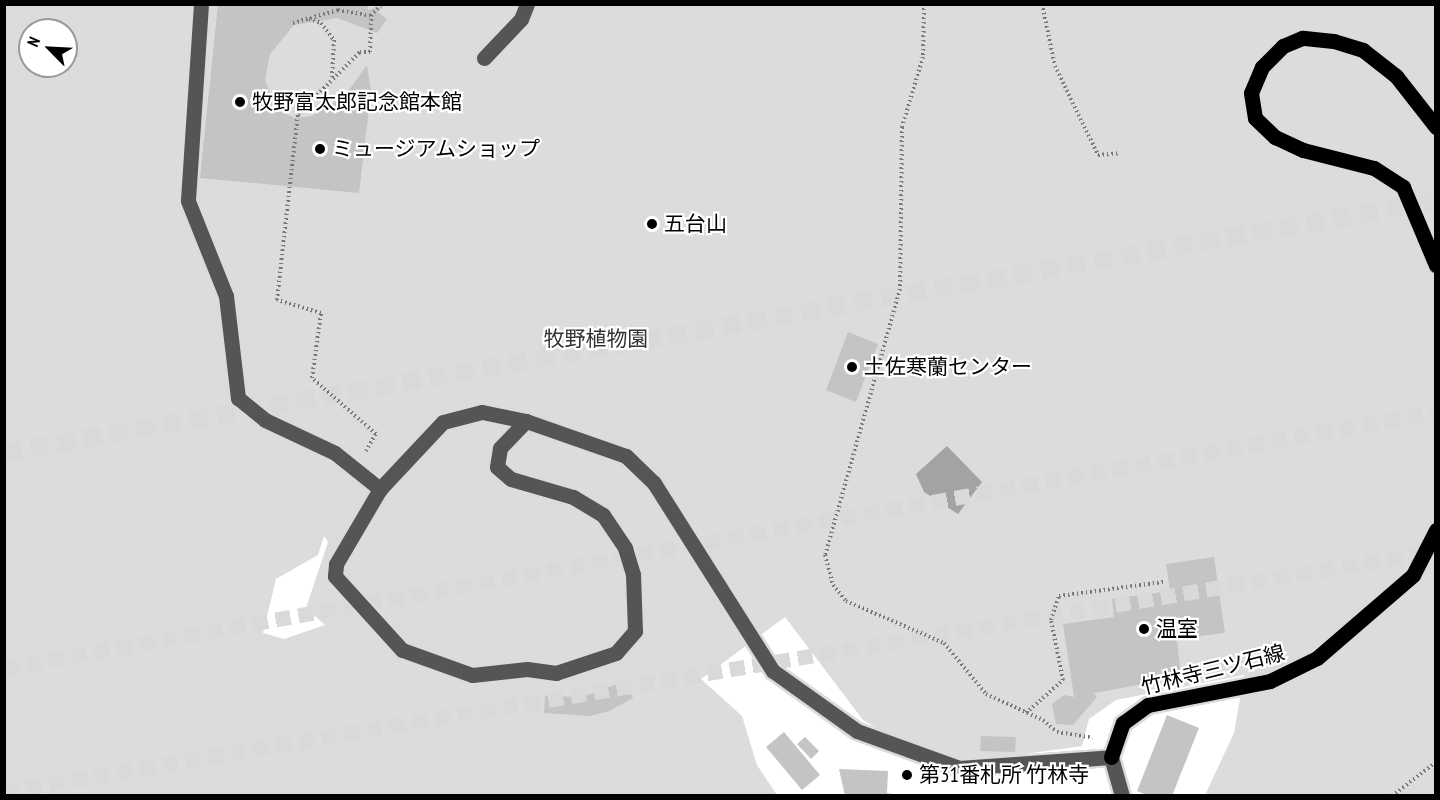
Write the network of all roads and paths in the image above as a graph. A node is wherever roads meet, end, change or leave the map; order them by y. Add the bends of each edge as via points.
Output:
1 (201, 4) edge
2 (527, 4) edge
3 (924, 4) edge
4 (1041, 4) edge
5 (380, 5) edge
6 (372, 16) junction
7 (309, 19) junction
8 (293, 23) dead end
9 (484, 58) dead end
10 (332, 79) junction
11 (1436, 127) edge
12 (1119, 153) dead end
13 (1436, 265) edge
14 (526, 421) junction
15 (392, 472) junction
16 (380, 489) junction
17 (1436, 530) edge
18 (1163, 582) dead end
19 (1026, 713) junction
20 (1112, 750) junction
21 (1436, 762) edge
22 (1122, 795) edge
23 (1392, 795) edge

1 - 16 street via 188,201 226,296 238,398 265,420 335,453
2 - 9 street via 521,19
3 - 19 path via 923,57 902,127 900,290 824,547 833,585 846,601 944,644 986,694
4 - 12 path via 1055,66 1098,155
5 - 6 path
6 - 7 path via 348,9
6 - 10 path via 370,52 360,52
7 - 8 path
7 - 10 path via 321,23 334,40
10 - 15 path via 298,114 277,300 321,313 312,378 376,434 364,449
11 - 13 main road via 1396,76 1363,50 1333,41 1302,38 1282,46 1262,66 1251,93 1255,118 1275,137 1374,168 1403,187
14 - 15 street via 482,412 442,422
14 - 16 street via 500,448 497,467 511,479 573,497 603,515 625,548 633,574 635,631 616,653 590,666 556,673 528,669 472,675 402,650 335,576 336,564
14 - 20 street via 626,456 654,483 773,671 857,731 959,768
15 - 16 street
17 - 20 main road, 竹林寺三ツ石線 via 1413,575 1317,658 1270,681 1155,702 1129,718
18 - 19 path via 1059,596 1051,620 1063,680
19 - 20 path via 1064,735 1077,732
20 - 22 street
21 - 23 path

